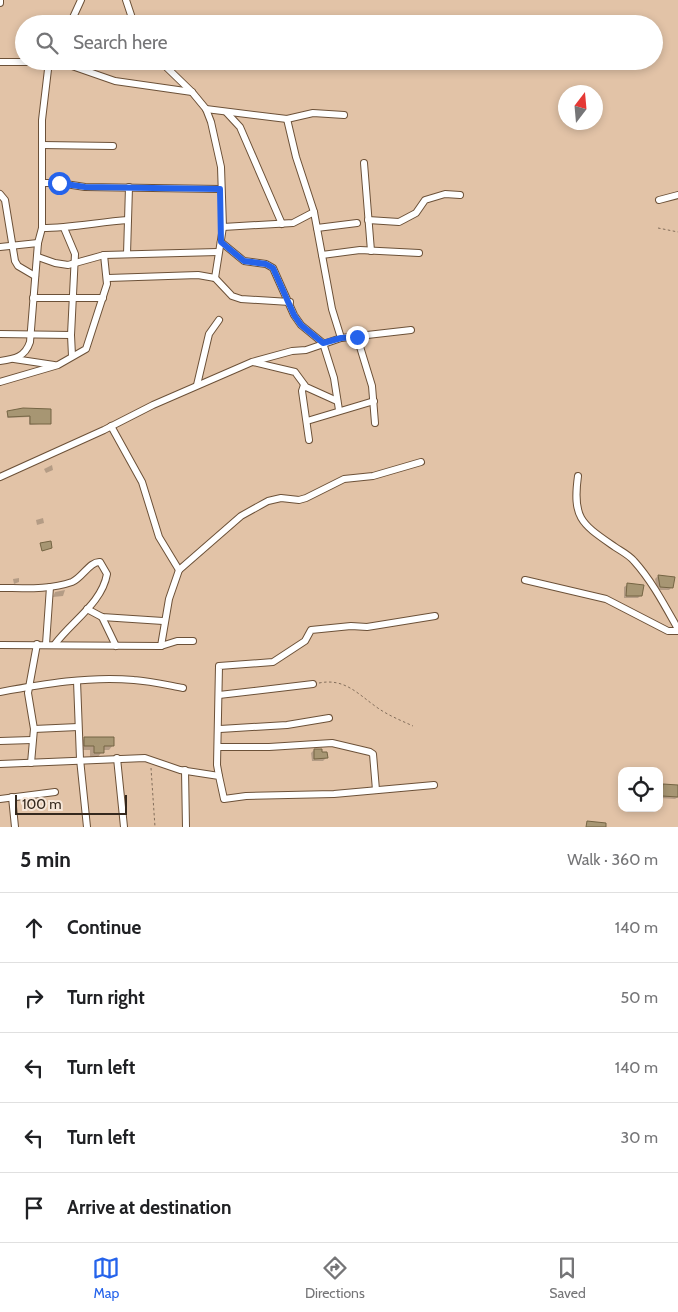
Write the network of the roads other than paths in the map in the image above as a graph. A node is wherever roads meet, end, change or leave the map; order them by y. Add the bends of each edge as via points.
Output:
1 (81, 0) edge
2 (126, 0) edge
3 (74, 15) edge
4 (131, 15) edge
5 (0, 62) edge
6 (15, 62) edge
7 (48, 70) edge
8 (83, 70) edge
9 (169, 70) edge
10 (192, 92) junction
11 (206, 108) junction
12 (227, 113) junction
13 (344, 116) dead end
14 (287, 118) junction
15 (42, 145) junction
16 (113, 146) dead end
17 (364, 163) dead end
18 (42, 183) junction
19 (129, 187) junction
20 (220, 189) junction
21 (0, 194) edge
22 (460, 195) dead end
23 (678, 195) edge
24 (660, 200) dead end
25 (314, 212) junction
26 (128, 220) junction
27 (368, 220) junction
28 (356, 223) dead end
29 (282, 224) junction
30 (222, 227) junction
31 (42, 228) junction
32 (64, 228) junction
33 (317, 228) junction
34 (221, 242) junction
35 (38, 243) junction
36 (12, 244) junction
37 (0, 247) edge
38 (371, 251) junction
39 (218, 252) junction
40 (419, 253) dead end
41 (127, 254) junction
42 (104, 255) junction
43 (322, 255) junction
44 (38, 257) junction
45 (74, 263) junction
46 (35, 276) junction
47 (108, 278) junction
48 (215, 278) junction
49 (33, 298) junction
50 (72, 298) junction
51 (103, 298) junction
52 (290, 302) junction
53 (219, 320) dead end
54 (411, 330) dead end
55 (0, 334) edge
56 (30, 334) junction
57 (70, 335) junction
58 (357, 337) junction
59 (341, 338) junction
60 (323, 343) junction
61 (72, 356) junction
62 (14, 359) junction
63 (0, 361) edge
64 (252, 362) junction
65 (58, 366) junction
66 (0, 382) edge
67 (197, 385) junction
68 (304, 385) junction
69 (337, 401) junction
70 (374, 401) junction
71 (339, 410) junction
72 (307, 421) junction
73 (375, 423) dead end
74 (111, 426) junction
75 (309, 440) dead end
76 (420, 462) dead end
77 (578, 476) dead end
78 (0, 477) edge
79 (180, 570) junction
80 (524, 580) dead end
81 (50, 587) junction
82 (0, 588) edge
83 (87, 609) junction
84 (435, 616) dead end
85 (102, 617) junction
86 (163, 621) junction
87 (678, 630) edge
88 (192, 642) dead end
89 (0, 643) edge
90 (37, 644) junction
91 (46, 644) junction
92 (55, 644) junction
93 (116, 646) junction
94 (161, 646) junction
95 (77, 681) junction
96 (313, 684) road end
97 (29, 686) junction
98 (183, 688) dead end
99 (0, 692) edge
100 (219, 694) junction
101 (329, 718) dead end
102 (78, 727) junction
103 (34, 729) junction
104 (220, 729) junction
105 (32, 740) junction
106 (0, 741) edge
107 (218, 747) junction
108 (117, 758) junction
109 (80, 759) junction
110 (31, 763) junction
111 (0, 764) edge
112 (185, 770) junction
113 (219, 776) junction
114 (434, 785) dead end
115 (376, 790) junction
116 (55, 792) dead end
117 (12, 797) junction
118 (0, 798) edge
119 (15, 827) edge
120 (87, 827) edge
121 (124, 827) edge
122 (186, 827) edge

1 - 3 street
2 - 4 street
5 - 6 street
7 - 15 street via 43,98
8 - 10 street via 115,81
9 - 10 street
10 - 11 street
11 - 12 street
11 - 20 street via 220,160
12 - 14 street
12 - 29 street via 240,127
13 - 14 street via 313,113
14 - 25 street
15 - 16 street
15 - 18 street
17 - 27 street
18 - 19 street
18 - 31 street
19 - 20 street
19 - 26 street
20 - 30 street
21 - 36 street via 5,200
22 - 27 street via 445,194 425,200 416,213 399,222
23 - 24 street
25 - 29 street via 292,224
25 - 33 street
26 - 32 street
26 - 41 street
27 - 38 street
28 - 33 street
29 - 30 street
30 - 34 street
31 - 32 street
31 - 35 street
32 - 45 street via 75,254
33 - 43 street
34 - 39 street
34 - 52 street via 244,261 270,265
35 - 36 street
35 - 44 street
36 - 37 street
36 - 46 street via 18,266
38 - 40 street
38 - 43 street
39 - 41 street
39 - 48 street
41 - 42 street
42 - 45 street
42 - 47 street
43 - 59 street
44 - 45 street via 55,263
44 - 46 street
45 - 50 street
46 - 49 street
47 - 48 street via 198,275
47 - 51 street
48 - 52 street via 232,296 241,299
49 - 50 street
49 - 56 street
50 - 51 street
50 - 57 street
51 - 61 street via 88,347
52 - 60 street via 301,325
53 - 67 street via 209,334
54 - 58 street
55 - 56 street
56 - 57 street
56 - 62 street via 28,349
57 - 61 street
58 - 59 street
58 - 70 street
59 - 60 street
60 - 64 street
60 - 69 street
61 - 65 street
62 - 63 street
62 - 65 street
64 - 67 street
64 - 68 street via 292,371 298,374
65 - 66 street
67 - 74 street
68 - 69 street
68 - 72 street
69 - 71 street
70 - 71 street
70 - 73 street
71 - 72 street
72 - 75 street
74 - 78 street
74 - 79 street via 142,482 159,537
76 - 79 street via 372,476 344,479 299,500 281,498 268,501 242,516
77 - 87 street via 575,500 582,520 594,534 633,560 663,601
79 - 86 street
80 - 87 street via 606,599 668,631
81 - 82 street
81 - 83 street via 74,582 100,562 107,574 106,583
81 - 91 street
83 - 85 street
83 - 92 street via 68,626
84 - 100 street via 367,627 311,630 305,641 273,662 219,666
85 - 86 street
85 - 93 street
86 - 94 street
88 - 94 street via 177,641
89 - 90 street
90 - 91 street
90 - 97 street
91 - 92 street
92 - 93 street
93 - 94 street
95 - 97 street
95 - 98 street via 133,680
95 - 102 street
96 - 100 street
97 - 99 street
97 - 103 street via 28,702
100 - 104 street
101 - 104 street via 287,725
102 - 103 street
102 - 109 street
103 - 105 street
104 - 107 street
105 - 106 street
105 - 110 street
107 - 113 street
107 - 115 street via 332,743 370,752 373,754
108 - 109 street
108 - 112 street via 151,759
108 - 121 street
109 - 110 street
109 - 120 street
110 - 111 street
112 - 113 street
112 - 122 street
113 - 115 street via 224,799
114 - 115 street
116 - 117 street
117 - 118 street
117 - 119 street

